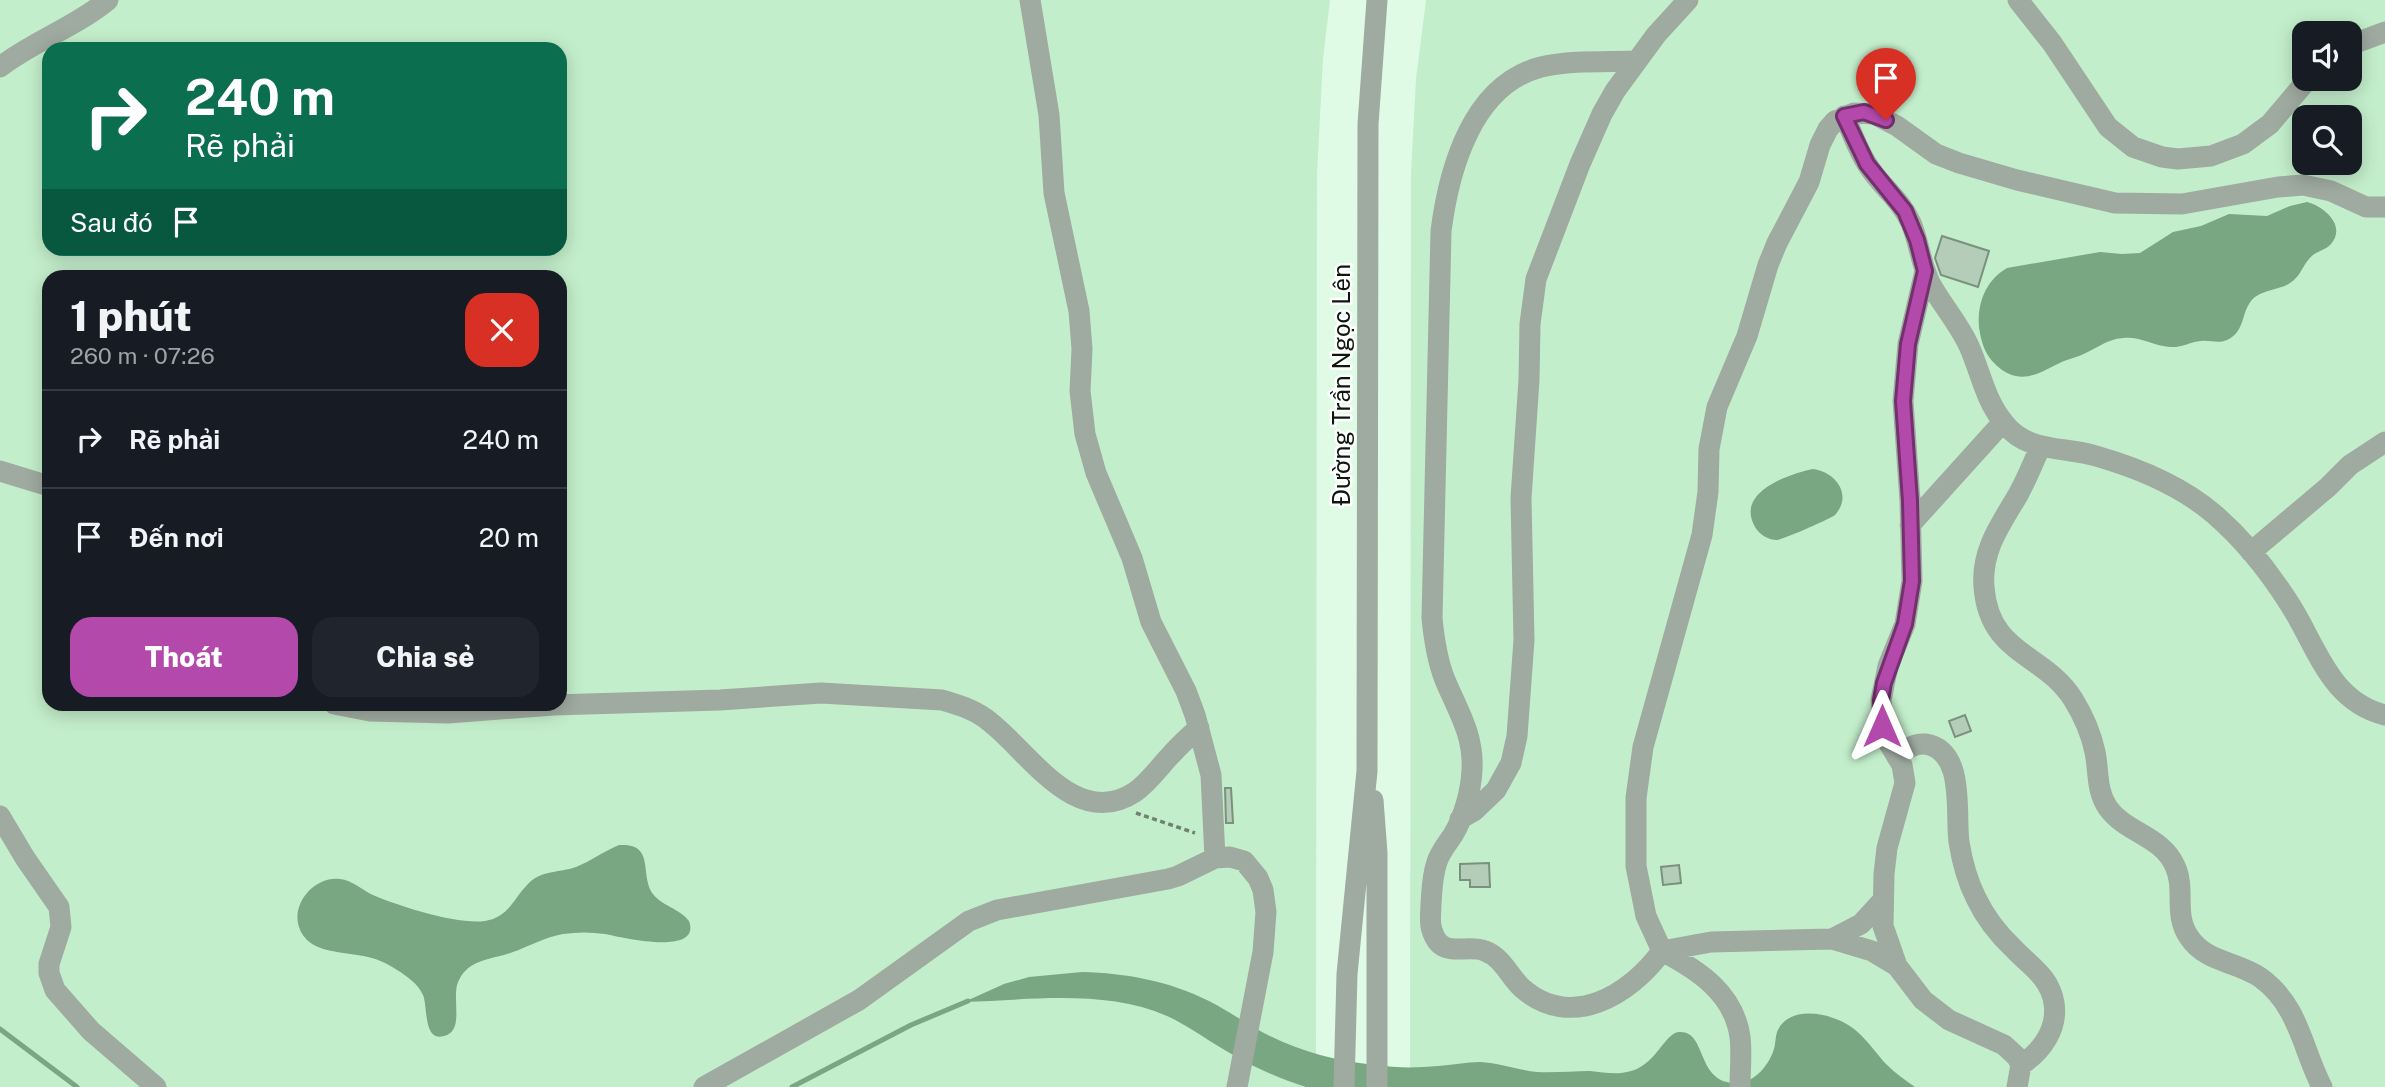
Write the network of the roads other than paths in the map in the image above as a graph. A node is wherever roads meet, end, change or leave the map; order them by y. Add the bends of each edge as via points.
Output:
1 (108, 0) edge
2 (1030, 0) edge
3 (1377, 0) edge
4 (1688, 0) edge
5 (2018, 0) edge
6 (2385, 32) edge
7 (2362, 41) edge
8 (1637, 61) junction
9 (0, 67) edge
10 (2298, 91) edge
11 (1844, 116) junction
12 (2385, 207) edge
13 (1925, 271) junction
14 (2003, 422) junction
15 (2385, 442) edge
16 (2040, 447) junction
17 (0, 471) edge
18 (42, 484) edge
19 (1910, 525) junction
20 (2251, 552) junction
21 (567, 705) edge
22 (370, 711) edge
23 (474, 711) edge
24 (2385, 715) edge
25 (1199, 728) junction
26 (1897, 757) junction
27 (1367, 771) junction
28 (0, 816) edge
29 (1460, 818) junction
30 (1214, 848) junction
31 (1883, 900) junction
32 (1832, 939) junction
33 (1662, 951) junction
34 (1897, 966) junction
35 (2021, 1065) junction
36 (1239, 1079) edge
37 (1740, 1081) edge
38 (156, 1087) edge
39 (704, 1087) edge
40 (1344, 1087) edge
41 (1377, 1087) edge
42 (2017, 1087) edge
43 (2322, 1087) edge

1 - 9 street
2 - 25 street via 1049,115 1054,193 1079,312 1085,435 1096,473 1126,540 1151,622
3 - 27 street, Đường Trần Ngọc Lên via 1368,124
4 - 8 street
5 - 10 street via 2108,127 2133,147 2162,158 2203,157 2243,144 2270,124
6 - 7 street
8 - 29 street via 1590,139 1536,279 1521,498 1524,640 1517,736 1511,763 1496,790
8 - 29 street via 1552,65 1507,83 1488,102 1468,134 1444,206 1432,618 1438,660 1470,739 1471,785
11 - 12 street via 1874,114 1936,154 1959,163 2115,203 2182,204 2303,185 2331,191 2366,207
11 - 13 street via 1867,164 1905,211
11 - 33 street via 1828,129 1809,182 1777,243 1712,428 1702,535 1648,722 1637,785 1637,879 1646,916
13 - 14 street via 1961,330 1986,395
13 - 19 street via 1904,381
14 - 16 street via 2020,438
14 - 19 street
15 - 20 street via 2350,465
16 - 20 street via 2097,456 2168,483 2211,512
16 - 43 street via 1988,552 1984,590 1992,618 2006,641 2051,673 2073,698 2090,733 2100,792 2110,811 2171,858 2180,879 2179,914 2187,935 2203,952 2249,971 2276,992 2300,1030
17 - 18 street
19 - 26 street via 1910,601 1881,700 1884,735
20 - 24 street via 2288,601 2340,690 2360,706
21 - 25 street via 821,693 942,700 987,719 1066,792 1099,802 1117,801 1138,790
22 - 23 street
25 - 30 street via 1211,775
26 - 31 street via 1905,783 1887,848
26 - 35 street via 1913,746 1928,745 1947,759 1956,779 1963,861 1977,900 2000,935 2041,973 2052,994 2052,1028 2040,1049
27 - 40 street, Đường Trần Ngọc Lên via 1348,974
27 - 41 street, Đường Trần Ngọc Lên via 1377,853
28 - 38 street via 59,907 61,927 49,964 55,990 91,1031
29 - 33 street via 1432,880 1431,927 1444,947 1486,951 1536,997 1571,1007 1596,1003 1627,988
30 - 36 street via 1255,872 1266,912
30 - 39 street via 1178,876 976,918 859,1000
31 - 32 street via 1861,924
31 - 34 street via 1885,933
32 - 33 street via 1711,942
32 - 34 street via 1865,948
33 - 37 street via 1712,983 1729,1005 1740,1040
34 - 35 street via 1933,1010 2004,1045
35 - 42 street

